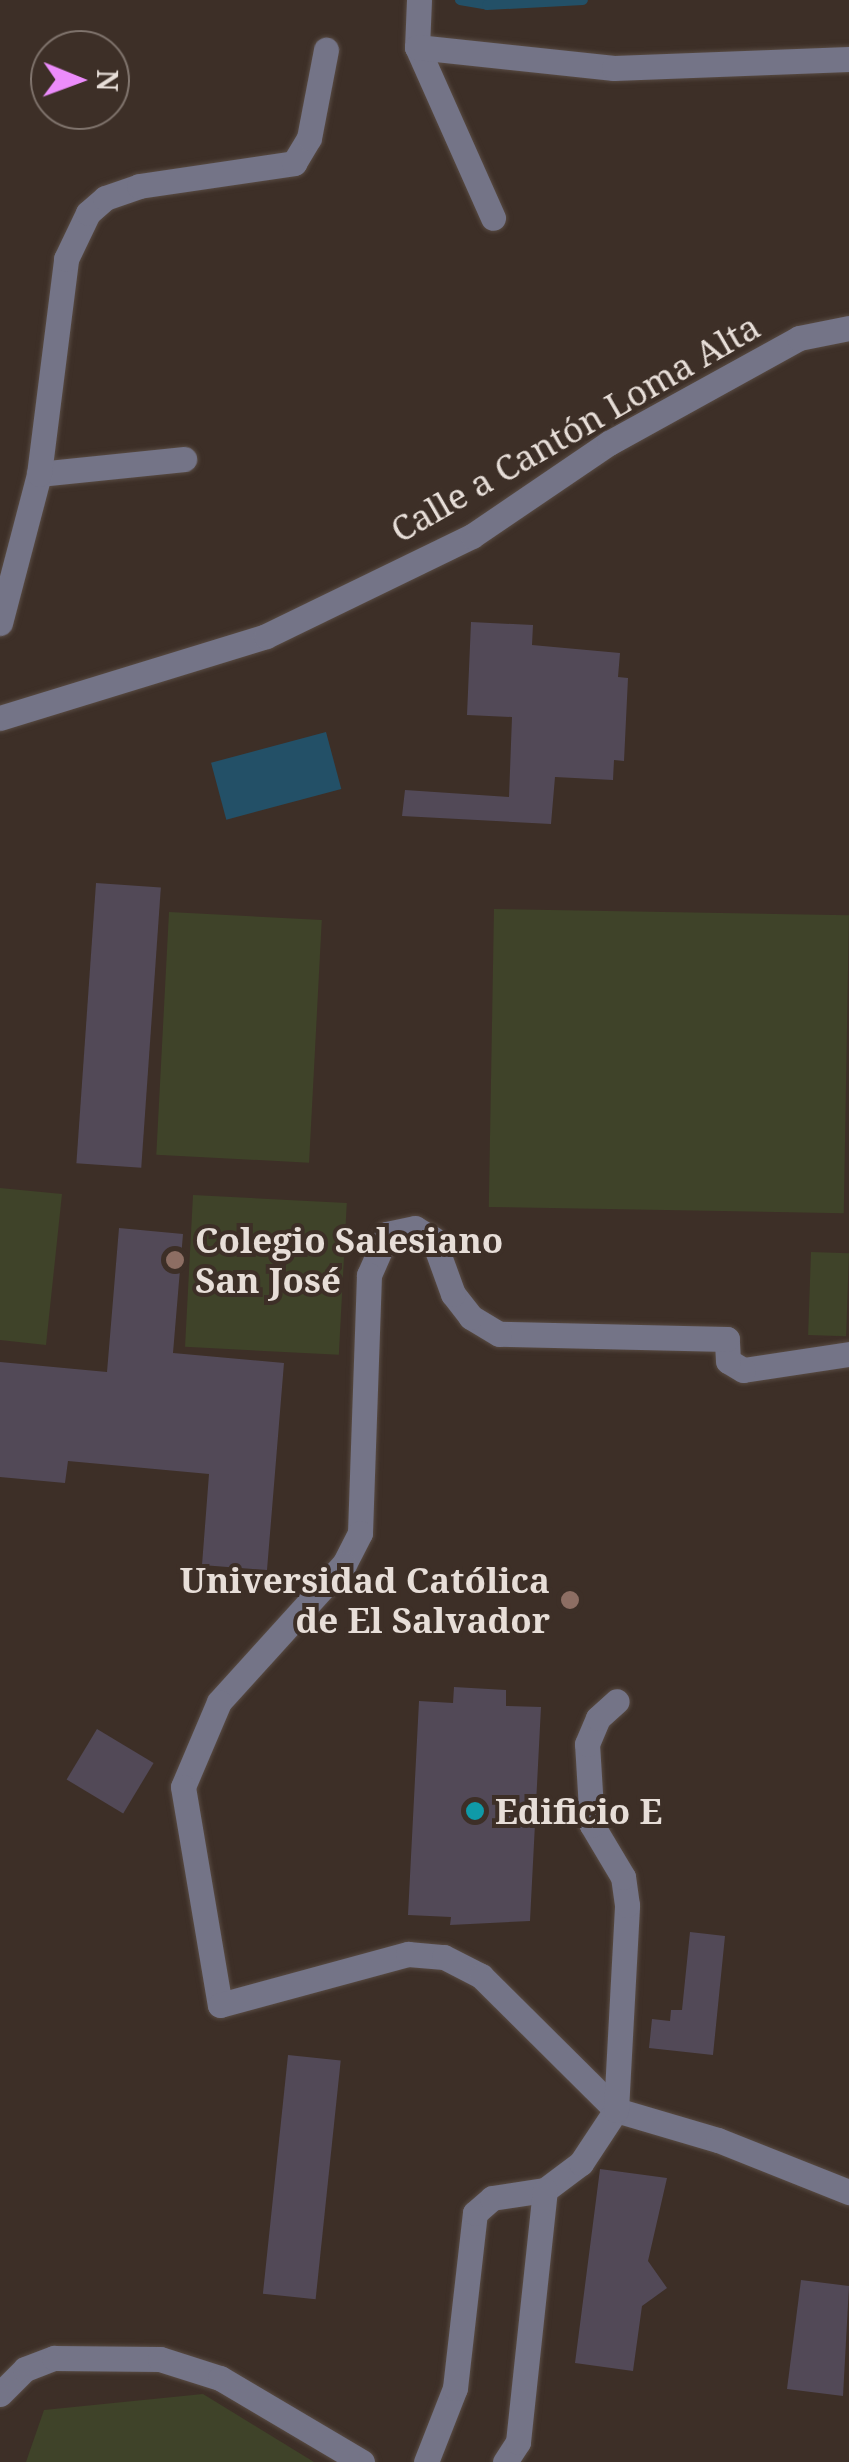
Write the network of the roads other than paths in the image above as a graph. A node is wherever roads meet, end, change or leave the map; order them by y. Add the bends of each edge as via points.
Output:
1 (419, 0) edge
2 (418, 48) junction
3 (326, 50) dead end
4 (849, 59) edge
5 (493, 218) dead end
6 (849, 328) edge
7 (184, 458) dead end
8 (39, 474) junction
9 (0, 624) edge
10 (0, 718) edge
11 (849, 1354) edge
12 (618, 1701) dead end
13 (616, 2110) junction
14 (545, 2190) junction
15 (849, 2192) edge
16 (0, 2394) edge
17 (362, 2462) edge
18 (426, 2462) edge
19 (505, 2462) edge

1 - 2 street
2 - 4 street via 614,68
2 - 5 street
3 - 8 street via 309,138 294,163 139,186 105,198 88,214 66,260
6 - 10 street, Calle a Cantón Loma Alta via 799,338 609,443 472,536 266,636
7 - 8 street
8 - 9 street
11 - 13 street via 743,1370 728,1361 727,1339 499,1334 453,1294 433,1239 415,1228 386,1234 368,1275 364,1510 355,1546 219,1702 182,1787 220,2005 408,1954 434,1954 481,1976
12 - 13 street via 598,1718 587,1744 592,1825 623,1877 627,1905
13 - 14 street via 581,2163
13 - 15 street via 718,2140
14 - 18 street via 492,2198 475,2213 456,2388
14 - 19 street via 518,2442
16 - 17 street via 25,2369 54,2358 160,2359 220,2378

